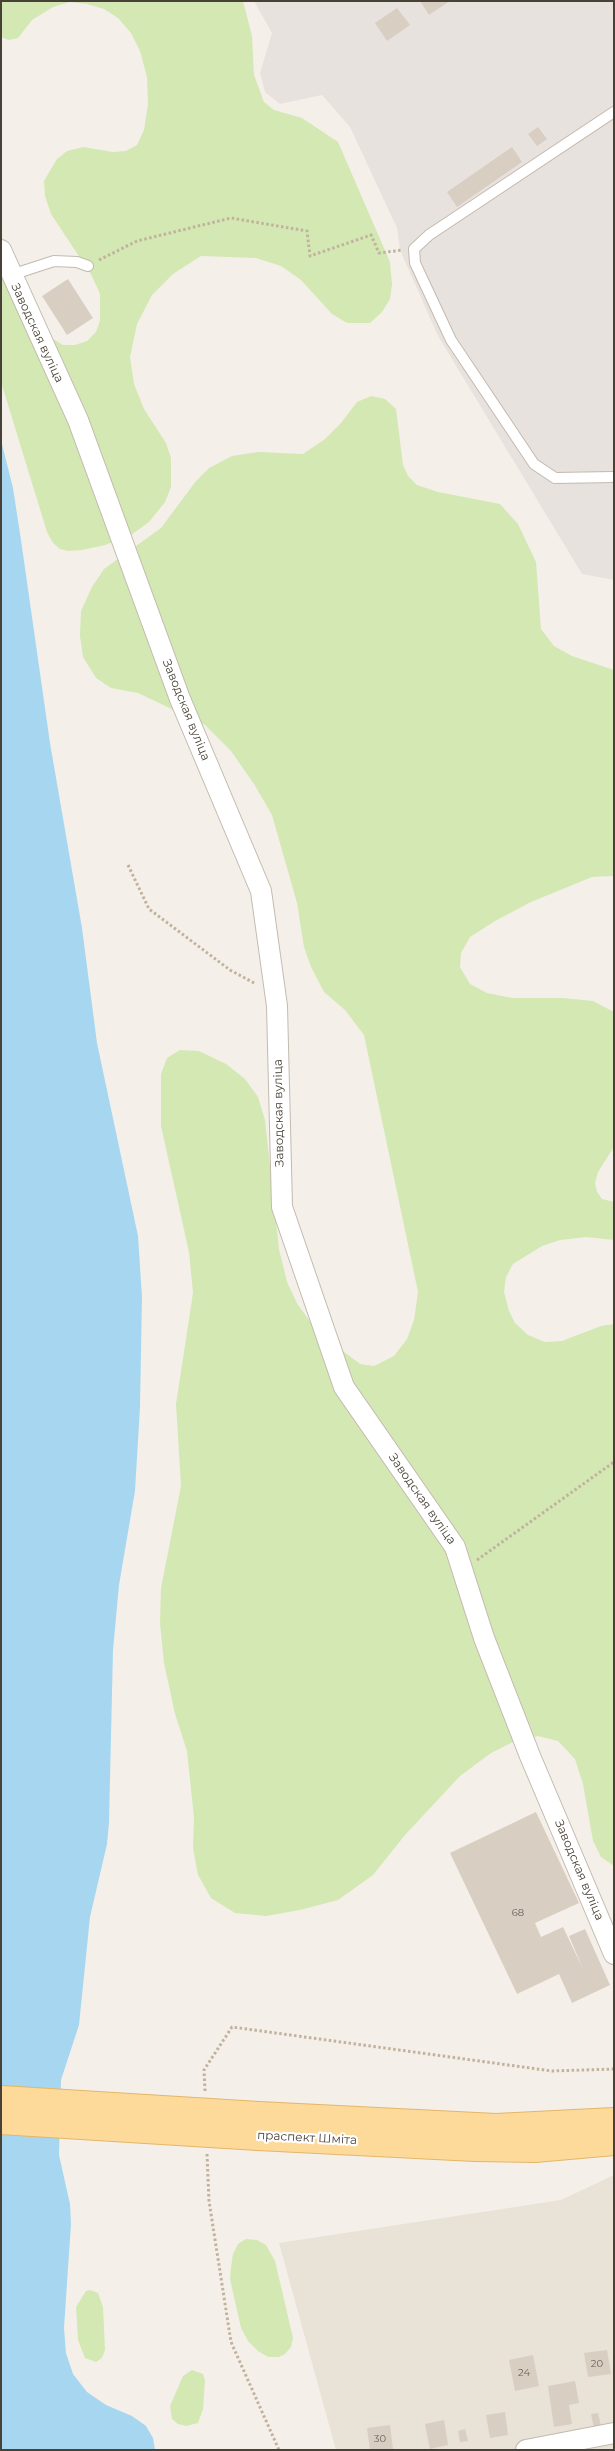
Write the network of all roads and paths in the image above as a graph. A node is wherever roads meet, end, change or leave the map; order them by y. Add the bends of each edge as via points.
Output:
1 (614, 112) edge
2 (414, 249) junction
3 (1, 250) edge
4 (88, 266) joint
5 (11, 275) junction
6 (614, 477) edge
7 (128, 865) dead end
8 (274, 984) junction
9 (614, 1462) edge
10 (463, 1570) junction
11 (614, 1954) edge
12 (1, 2100) edge
13 (1, 2120) edge
14 (614, 2122) edge
15 (258, 2126) junction
16 (614, 2141) edge
17 (614, 2433) edge
18 (526, 2450) edge

1 - 2 lane via 429,235
2 - 4 path via 379,253 371,235 310,256 307,231 231,218 137,241
2 - 6 lane via 415,263 451,340 534,464 555,478
3 - 5 street, Заводская вуліца
4 - 5 lane via 60,260
5 - 8 street, Заводская вуліца via 78,420 180,699 262,890
7 - 8 path via 149,909 230,970 258,985
8 - 10 street, Заводская вуліца via 282,1207 344,1387 456,1547
9 - 10 path
10 - 11 street, Заводская вуліца via 484,1638
12 - 15 main road, праспект Шміта, bridge
13 - 15 main road, праспект Шміта, bridge
14 - 15 main road, праспект Шміта via 496,2128
15 - 16 main road, праспект Шміта via 475,2147 535,2148
17 - 18 street

